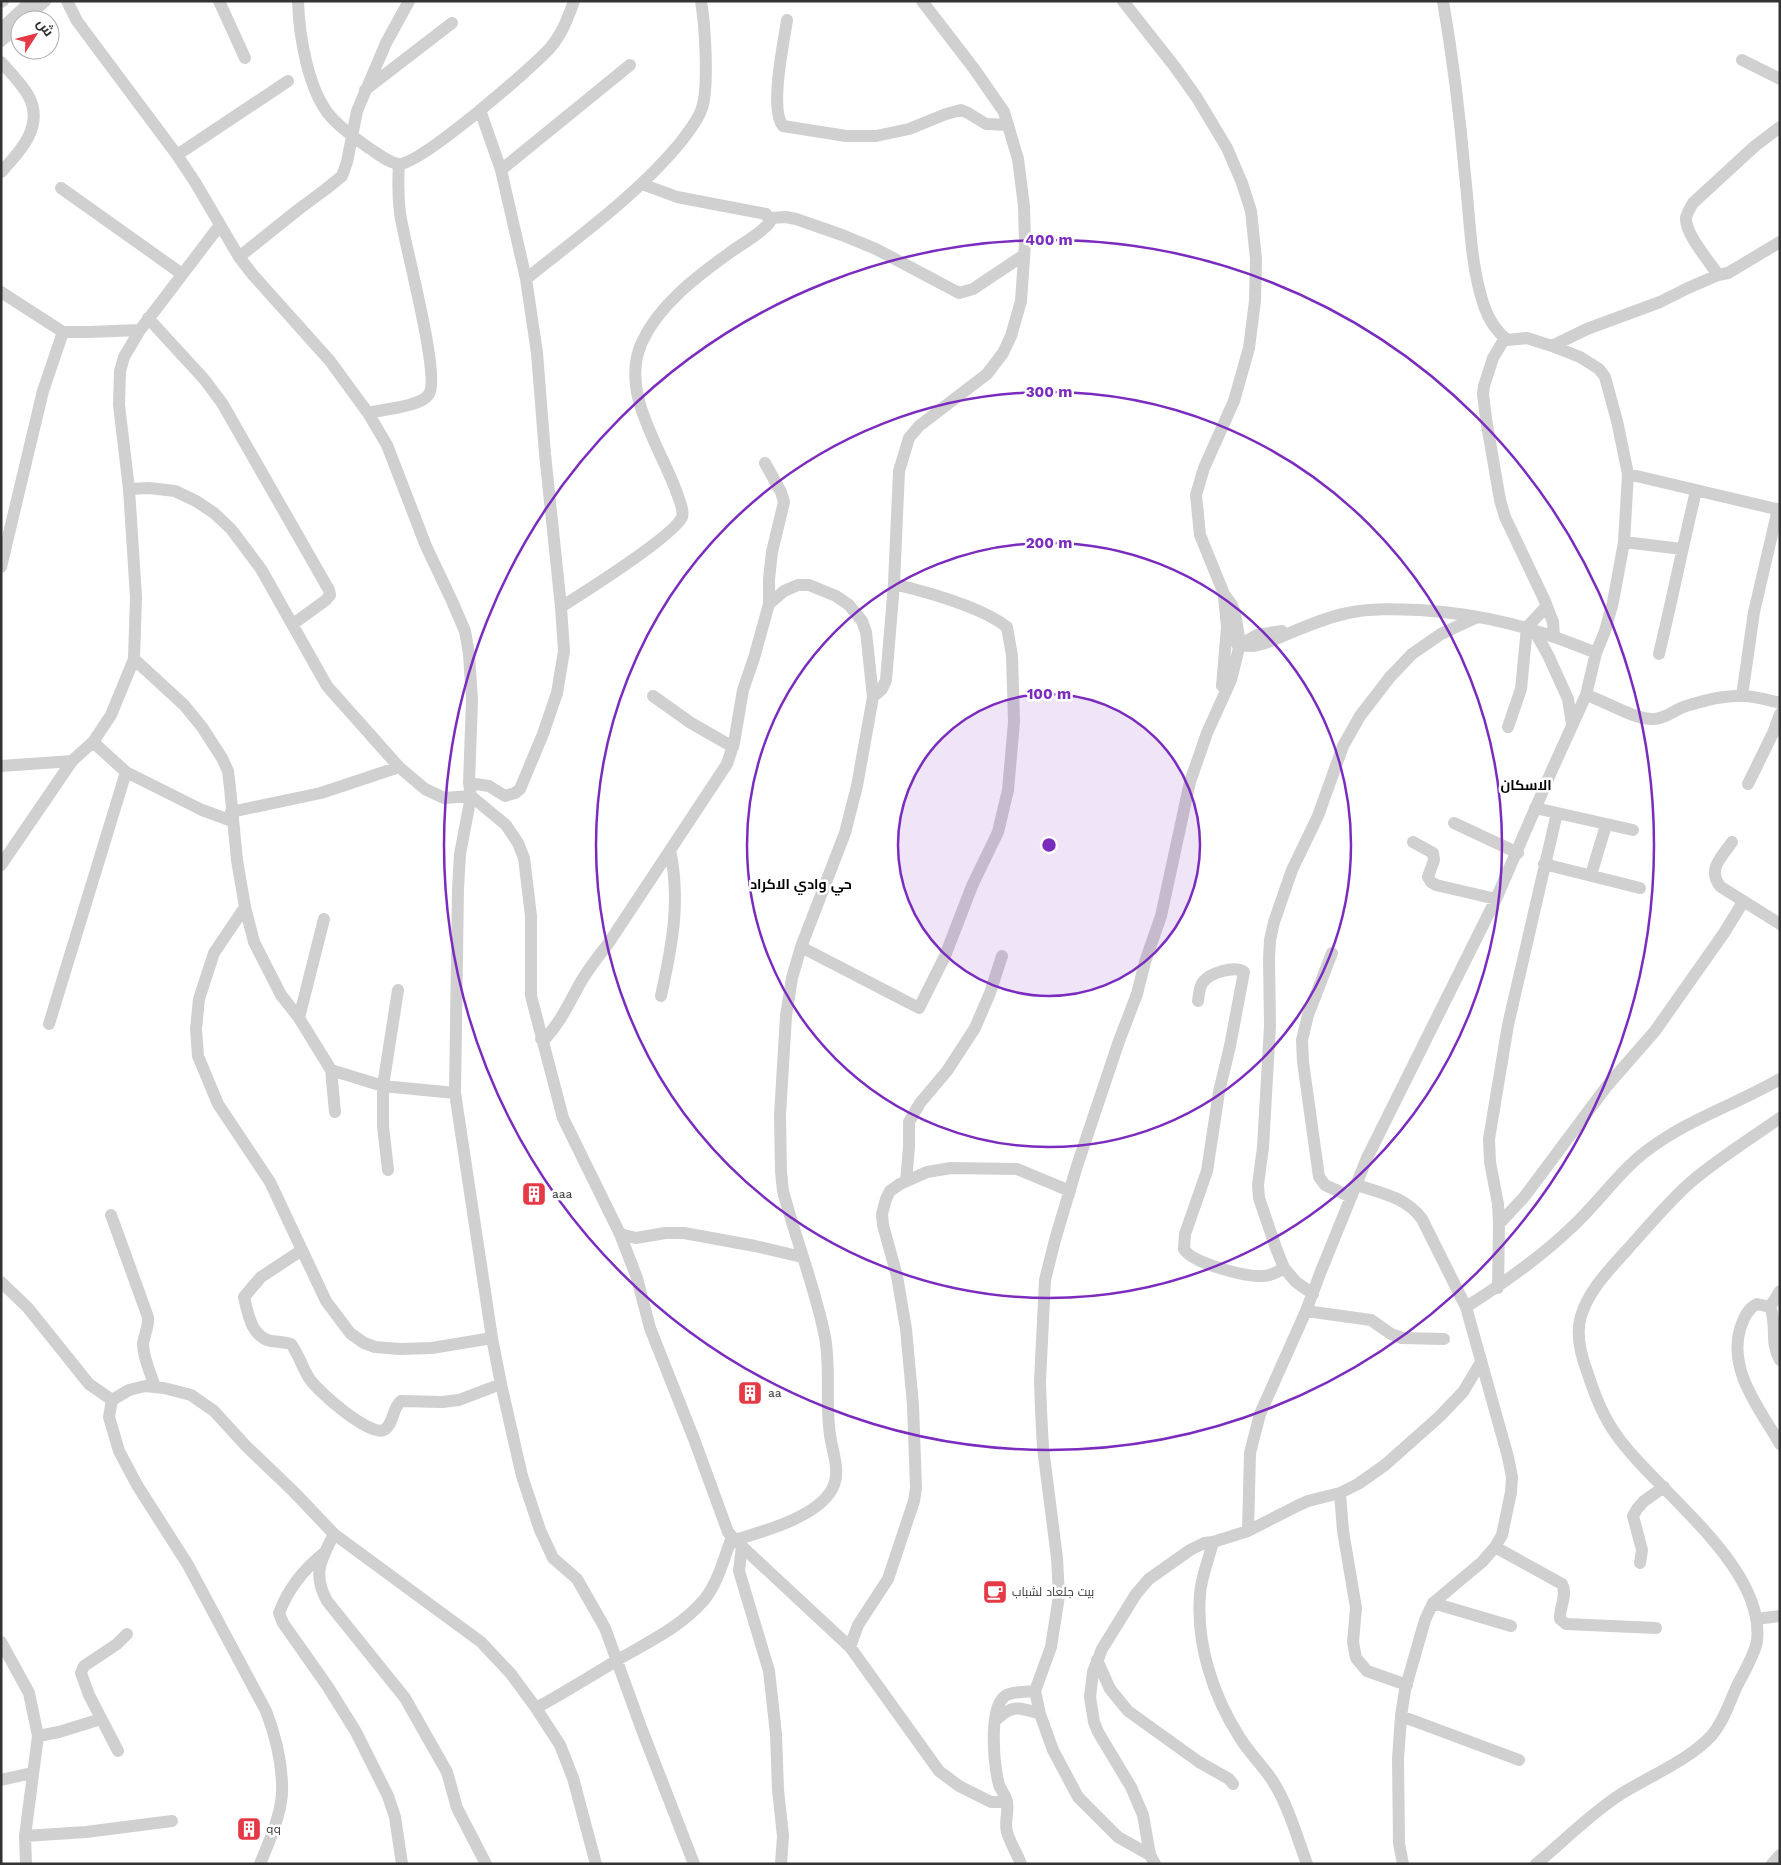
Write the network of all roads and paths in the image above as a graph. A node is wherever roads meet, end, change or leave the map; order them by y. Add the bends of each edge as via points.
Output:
1 (31, 1) edge
2 (45, 1) edge
3 (67, 1) edge
4 (76, 1) edge
5 (219, 1) edge
6 (298, 1) edge
7 (409, 1) edge
8 (574, 1) edge
9 (701, 1) edge
10 (922, 1) edge
11 (1123, 1) edge
12 (1444, 1) edge
13 (35, 10) edge
14 (787, 20) dead end
15 (452, 23) dead end
16 (1, 29) edge
17 (85, 32) junction
18 (245, 58) dead end
19 (1742, 60) dead end
20 (1, 62) edge
21 (630, 65) dead end
22 (1780, 79) edge
23 (288, 81) dead end
24 (365, 90) junction
25 (480, 110) junction
26 (1008, 125) junction
27 (1780, 127) edge
28 (351, 134) junction
29 (177, 155) junction
30 (399, 164) junction
31 (501, 170) junction
32 (1, 172) edge
33 (642, 184) junction
34 (61, 188) dead end
35 (770, 218) junction
36 (220, 225) junction
37 (1780, 242) edge
38 (1024, 255) junction
39 (239, 257) junction
40 (182, 274) junction
41 (1718, 275) junction
42 (526, 279) junction
43 (1, 292) edge
44 (148, 318) junction
45 (140, 330) junction
46 (63, 332) junction
47 (1505, 338) junction
48 (1552, 346) junction
49 (368, 413) junction
50 (765, 463) dead end
51 (1628, 474) junction
52 (129, 489) junction
53 (1696, 491) junction
54 (1779, 510) edge
55 (1624, 542) junction
56 (1682, 549) junction
57 (1, 567) edge
58 (894, 584) junction
59 (1224, 594) junction
60 (769, 604) junction
61 (561, 607) junction
62 (1546, 607) junction
63 (1477, 617) junction
64 (294, 624) junction
65 (1227, 627) junction
66 (1530, 628) junction
67 (1554, 636) junction
68 (1240, 644) junction
69 (1596, 653) junction
70 (1659, 654) dead end
71 (134, 659) junction
72 (1225, 660) junction
73 (1586, 695) junction
74 (653, 696) dead end
75 (1742, 696) junction
76 (873, 697) junction
77 (1780, 703) edge
78 (1219, 705) junction
79 (1780, 714) edge
80 (1572, 725) junction
81 (1508, 726) dead end
82 (93, 742) junction
83 (733, 747) junction
84 (72, 761) junction
85 (1, 766) edge
86 (399, 767) junction
87 (126, 772) junction
88 (469, 783) junction
89 (1748, 784) dead end
90 (471, 796) junction
91 (1535, 808) junction
92 (1557, 813) junction
93 (232, 816) junction
94 (1454, 823) dead end
95 (1606, 825) junction
96 (1633, 830) dead end
97 (1413, 842) dead end
98 (1732, 842) dead end
99 (670, 850) junction
100 (1518, 853) junction
101 (1544, 864) junction
102 (1, 865) edge
103 (1591, 875) junction
104 (1640, 888) dead end
105 (1496, 899) junction
106 (1743, 902) junction
107 (245, 907) junction
108 (324, 919) dead end
109 (1780, 924) edge
110 (801, 947) junction
111 (1332, 953) dead end
112 (1002, 956) dead end
113 (398, 990) dead end
114 (661, 996) dead end
115 (1198, 1001) dead end
116 (299, 1018) junction
117 (49, 1024) dead end
118 (542, 1039) junction
119 (331, 1070) junction
120 (1780, 1079) edge
121 (383, 1086) junction
122 (456, 1093) junction
123 (335, 1112) dead end
124 (1780, 1118) edge
125 (388, 1170) dead end
126 (906, 1181) junction
127 (1357, 1185) junction
128 (1070, 1192) junction
129 (1350, 1197) junction
130 (111, 1215) dead end
131 (1499, 1224) junction
132 (620, 1234) junction
133 (302, 1250) junction
134 (802, 1258) junction
135 (1284, 1268) junction
136 (1, 1282) edge
137 (1498, 1288) junction
138 (1780, 1291) edge
139 (1313, 1294) junction
140 (1466, 1307) junction
141 (1770, 1307) junction
142 (1306, 1311) junction
143 (492, 1338) junction
144 (1444, 1339) dead end
145 (1780, 1360) edge
146 (1481, 1362) junction
147 (500, 1384) junction
148 (154, 1387) junction
149 (112, 1400) junction
150 (1780, 1444) edge
151 (1664, 1487) junction
152 (1340, 1493) junction
153 (1248, 1531) junction
154 (334, 1534) junction
155 (736, 1541) junction
156 (1213, 1542) junction
157 (1495, 1547) junction
158 (324, 1553) junction
159 (1640, 1563) dead end
160 (1433, 1603) junction
161 (1780, 1616) edge
162 (1756, 1619) junction
163 (1511, 1626) dead end
164 (1656, 1628) dead end
165 (127, 1634) dead end
166 (1, 1642) edge
167 (850, 1647) junction
168 (1097, 1660) junction
169 (616, 1661) junction
170 (1406, 1685) junction
171 (1035, 1691) junction
172 (536, 1708) junction
173 (1040, 1714) junction
174 (1401, 1716) junction
175 (101, 1719) junction
176 (995, 1721) junction
177 (38, 1736) junction
178 (118, 1751) dead end
179 (1520, 1760) dead end
180 (32, 1773) junction
181 (1, 1780) edge
182 (1233, 1784) dead end
183 (1007, 1802) junction
184 (172, 1821) dead end
185 (25, 1836) junction
186 (1780, 1855) edge
187 (1152, 1860) edge
188 (26, 1864) edge
189 (260, 1864) edge
190 (402, 1864) edge
191 (486, 1864) edge
192 (596, 1864) edge
193 (694, 1864) edge
194 (781, 1864) edge
195 (1020, 1864) edge
196 (1307, 1864) edge
197 (1403, 1864) edge
198 (1536, 1864) edge
199 (1772, 1864) edge

1 - 16 street
2 - 13 street
3 - 17 street
4 - 17 street
5 - 18 street
6 - 28 street via 303,43 316,90 330,116
7 - 24 street
8 - 25 street via 550,48
9 - 33 street via 705,82 702,109 678,145
10 - 26 street via 975,70 1004,112
11 - 59 street via 1175,67 1208,116 1227,148 1253,219 1256,283 1249,348 1234,401 1204,468 1196,495 1200,535
12 - 47 street via 1473,253 1485,307 1492,325
14 - 26 street via 777,89 777,113 783,126 846,136 876,136 909,129 961,110 986,124
15 - 24 street
17 - 29 street
19 - 22 street
20 - 32 street via 29,96 33,117 29,139
21 - 31 street
23 - 29 street
24 - 28 street
25 - 30 street via 415,157
25 - 31 street
26 - 38 street via 1018,159 1024,206
27 - 41 street via 1693,203 1688,212 1687,222 1692,235
28 - 30 street
28 - 39 street via 342,176
29 - 36 street
30 - 49 street via 400,214 433,383 423,400
31 - 42 street
33 - 35 street via 691,200 756,211
33 - 42 street
34 - 40 street
35 - 38 street via 796,218 842,234 959,293 973,289
35 - 61 street via 765,228 670,302 649,328 640,347 635,370 637,392 683,515 664,537
36 - 39 street
36 - 40 street
37 - 41 street via 1728,273
38 - 58 street via 1018,315 997,363 908,438 900,471
39 - 49 street via 330,361
40 - 44 street
41 - 48 street
42 - 61 street via 537,353
43 - 46 street
44 - 45 street
44 - 64 street via 222,403 328,590 330,595 326,600
45 - 46 street
45 - 52 street via 128,347 120,371 120,423
46 - 57 street via 43,392
47 - 48 street via 1527,338
47 - 62 street via 1493,358 1484,386 1486,419 1505,517
48 - 51 street via 1579,356 1605,378
49 - 88 street via 387,446 464,631 472,700
50 - 60 street via 784,502 772,552
51 - 53 street
51 - 55 street
52 - 64 street via 175,491 214,514 243,543
52 - 71 street via 136,597
53 - 54 street
53 - 56 street
54 - 75 street via 1754,612
55 - 56 street
55 - 69 street via 1613,602
56 - 70 street
58 - 76 street via 886,680
58 - 110 street via 928,592 1007,627 1012,656 1014,722 1008,790 998,832 919,1008
59 - 65 street
59 - 68 street via 1235,613
60 - 76 street via 792,588 809,585 823,589 849,605 866,632
60 - 83 street via 741,698
61 - 88 street via 564,651 557,693 520,789 506,796 489,786
62 - 66 street
62 - 67 street via 1553,622
63 - 66 street
63 - 68 street via 1426,611 1373,610 1334,616 1258,646
63 - 135 street via 1441,634 1412,654 1360,716 1343,746 1274,922 1270,940 1270,1042 1258,1185 1262,1208
64 - 86 street via 327,686
65 - 68 street
65 - 72 street
66 - 67 street
66 - 80 street via 1548,655 1568,699
66 - 81 street via 1521,689
67 - 69 street
68 - 72 street
68 - 78 street via 1231,680
69 - 73 street
71 - 82 street via 111,715
71 - 93 street via 184,705 222,758 228,772
72 - 78 street
73 - 75 street via 1620,710 1656,719 1699,702
73 - 80 street
74 - 83 street
75 - 77 street
76 - 110 street via 845,833
78 - 128 street via 1190,782 1163,909 1137,994
79 - 89 street
80 - 91 street
82 - 84 street
82 - 87 street
83 - 99 street via 727,764
84 - 85 street
84 - 102 street
86 - 90 street via 425,788 444,798
86 - 93 street via 321,793
87 - 93 street via 202,810
87 - 117 street
88 - 90 street
90 - 118 street via 506,825 524,858 531,916 531,996
90 - 122 street via 460,854 458,889
91 - 92 street
91 - 100 street
92 - 95 street
92 - 101 street
93 - 107 street
94 - 100 street
95 - 96 street
95 - 103 street
97 - 105 street via 1433,853 1428,877 1431,882
98 - 106 street via 1714,873 1722,888
99 - 114 street via 675,874 676,913
99 - 118 street via 578,987 559,1023
100 - 105 street
101 - 103 street
101 - 131 street via 1508,1025 1489,1139 1488,1152
103 - 104 street
105 - 127 street
106 - 109 street
106 - 131 street via 1655,1031 1603,1090 1524,1196
107 - 116 street via 254,942 281,995
107 - 133 street via 214,953 199,998 198,1056 218,1104 270,1182
108 - 116 street
110 - 134 street via 786,1016 780,1172
111 - 129 street via 1304,1029 1303,1062 1319,1177 1325,1185
112 - 126 street via 975,1028 909,1122
113 - 121 street
115 - 135 street via 1206,979 1231,970 1244,972 1219,1092 1207,1171 1184,1249 1191,1257 1203,1262 1249,1275 1262,1276
116 - 119 street
118 - 132 street via 563,1118
119 - 121 street
119 - 123 street
120 - 137 street via 1681,1127 1647,1150 1573,1227
121 - 122 street
121 - 125 street
122 - 143 street
124 - 151 street via 1677,1195 1599,1282 1581,1317 1581,1356 1614,1432
126 - 128 street via 941,1169 1011,1168
126 - 167 street via 890,1191 882,1214 906,1329 916,1488 888,1579 858,1625
127 - 129 street
127 - 140 street via 1400,1199 1418,1212
128 - 171 street via 1045,1280 1041,1411 1059,1596 1051,1647
129 - 139 street
130 - 148 street via 148,1317 144,1349
131 - 137 street
132 - 134 street via 636,1238 665,1232 684,1233
132 - 155 street via 637,1278 650,1328 728,1532
133 - 143 street via 326,1301 350,1333 364,1343 400,1349 432,1348
133 - 147 street via 261,1277 244,1297 250,1323 260,1336 269,1341 291,1344 310,1379 327,1398 368,1427 377,1431 386,1429 396,1404 401,1401 459,1400
134 - 155 street via 826,1345 830,1436 837,1473 823,1501 771,1529
135 - 139 street
136 - 149 street via 28,1308 89,1384
137 - 140 street
138 - 141 street
139 - 142 street
140 - 146 street
141 - 145 street via 1774,1317 1774,1350
141 - 150 street via 1757,1304 1747,1311 1739,1334 1738,1359 1744,1379
142 - 144 street via 1371,1320 1402,1338
142 - 153 street via 1254,1433 1249,1472
143 - 147 street
146 - 152 street via 1463,1392 1439,1417 1385,1465
146 - 157 street via 1512,1477 1502,1535
147 - 169 street via 522,1476 545,1543 553,1558 577,1579 605,1628
148 - 149 street via 129,1390
148 - 154 street via 191,1395 214,1411
149 - 189 street via 109,1417 119,1451 137,1486 188,1565 273,1730 280,1757 282,1794 276,1823
151 - 159 street via 1644,1501 1633,1516 1642,1550
151 - 162 street via 1734,1568 1751,1598
152 - 153 street via 1308,1500
152 - 170 street via 1356,1608 1353,1642 1356,1658 1367,1671
153 - 156 street
154 - 158 street
154 - 172 street via 481,1642 511,1674
155 - 167 street
155 - 169 street via 705,1599 661,1635
155 - 194 street via 740,1571 769,1671 783,1836
156 - 168 street via 1190,1550 1149,1579 1110,1634
156 - 196 street via 1200,1592 1204,1651 1212,1680 1239,1736 1281,1797
157 - 160 street
157 - 164 street via 1562,1584 1560,1619 1566,1624
158 - 190 street via 289,1590 279,1613 282,1623 356,1732 388,1796 395,1817
158 - 191 street via 319,1569 322,1592 405,1698 447,1772 457,1808
160 - 163 street
160 - 170 street
161 - 162 street
162 - 198 street via 1757,1643 1712,1735 1691,1752 1618,1796
165 - 175 street via 84,1666 81,1673
166 - 177 street via 29,1693
167 - 183 street via 939,1771 959,1786 991,1802
168 - 182 street via 1110,1689 1128,1711
168 - 187 street via 1090,1686 1094,1722 1138,1803
169 - 172 street
169 - 193 street
170 - 174 street
171 - 173 street
171 - 176 street via 1005,1696 997,1706
172 - 192 street via 560,1745 573,1778
173 - 176 street via 1020,1708 1004,1712
173 - 187 street via 1053,1750 1078,1798 1118,1837
174 - 179 street
174 - 197 street via 1398,1807
175 - 177 street
175 - 178 street
176 - 183 street via 995,1763 999,1786
177 - 180 street
180 - 181 street
180 - 185 street
183 - 195 street via 1007,1833
184 - 185 street
185 - 188 street
186 - 199 street

